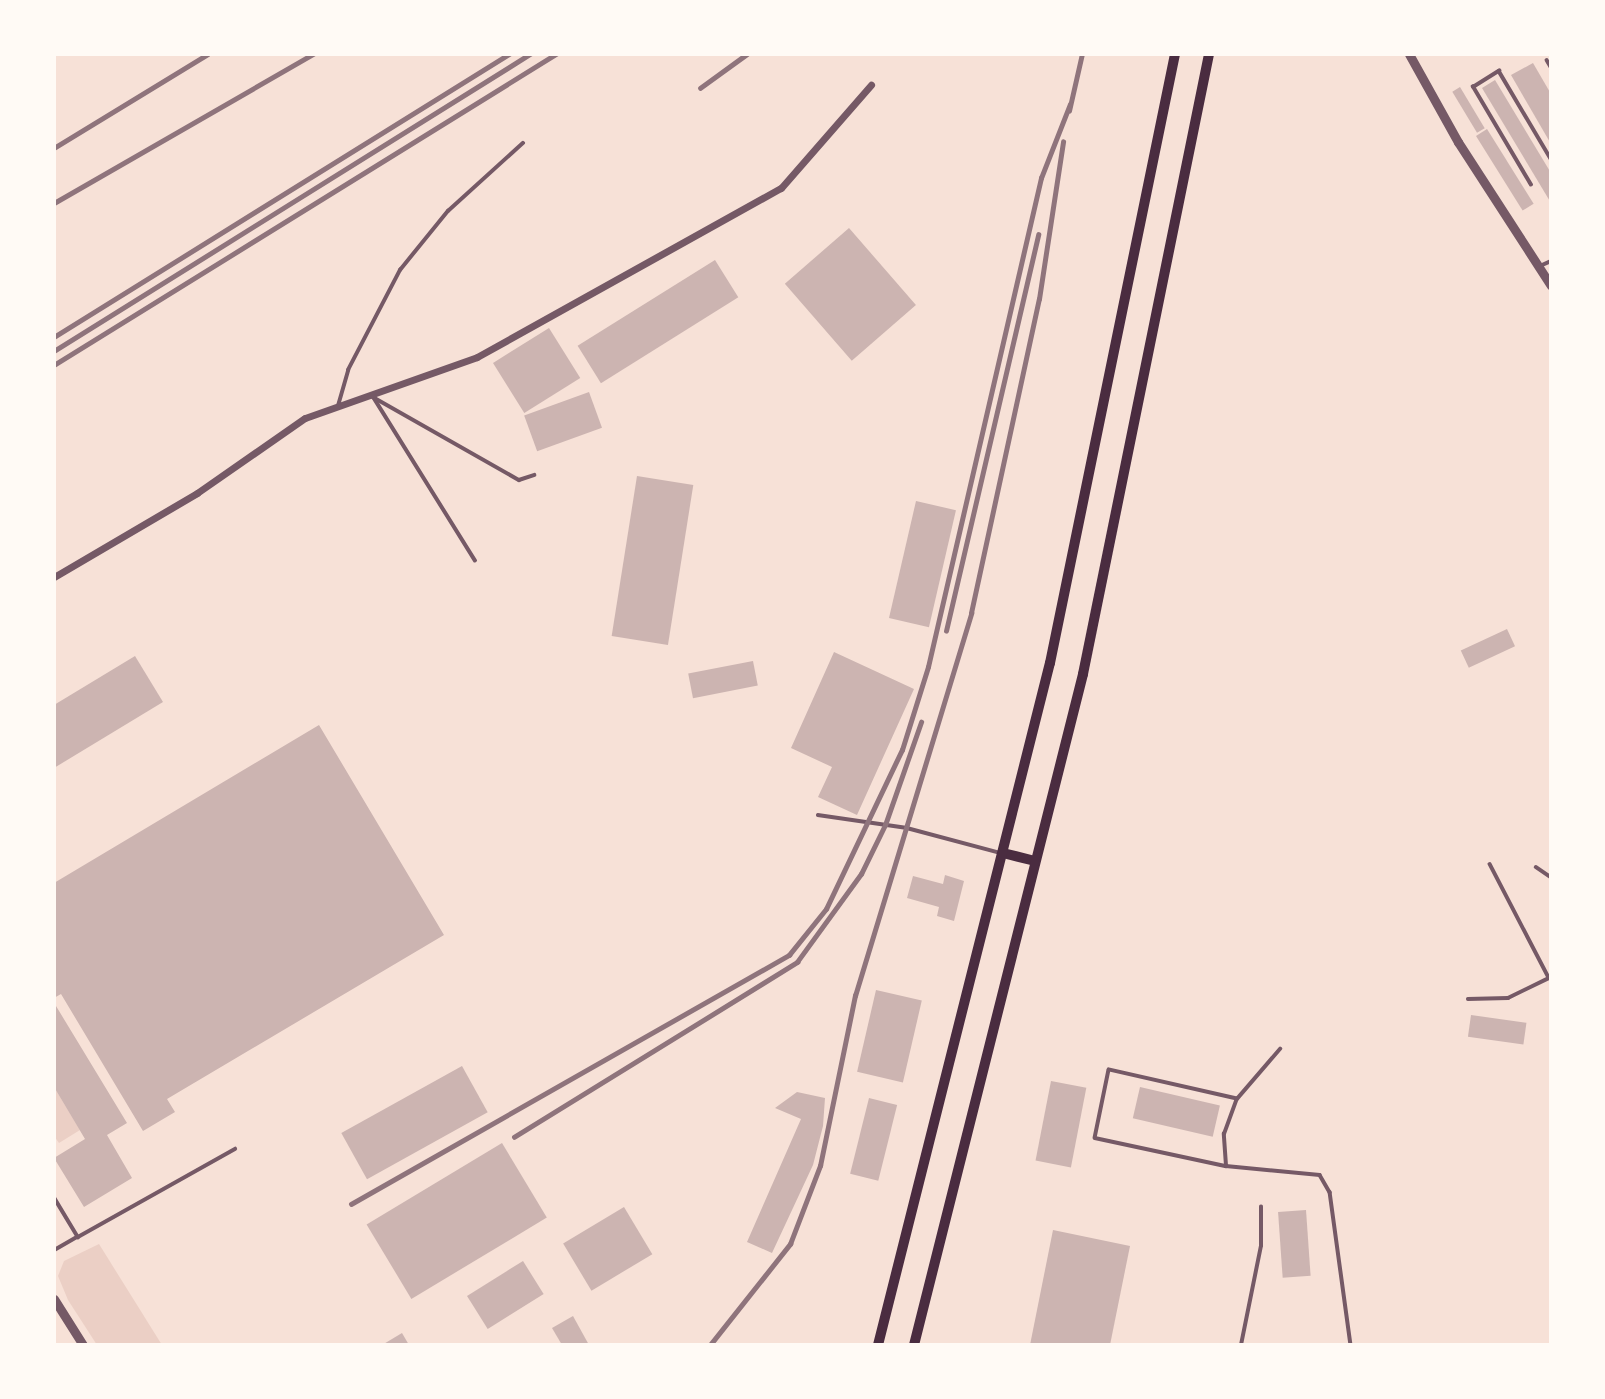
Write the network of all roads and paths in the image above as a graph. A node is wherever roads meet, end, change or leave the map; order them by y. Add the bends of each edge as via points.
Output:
1 (1175, 54) edge
2 (1209, 54) edge
3 (1409, 54) edge
4 (1547, 60) dead end
5 (1551, 67) edge
6 (871, 85) dead end
7 (523, 142) dead end
8 (1551, 159) edge
9 (1531, 186) dead end
10 (1551, 261) edge
11 (1539, 267) junction
12 (1551, 286) edge
13 (373, 397) junction
14 (337, 408) junction
15 (534, 475) dead end
16 (475, 561) dead end
17 (54, 577) edge
18 (818, 815) dead end
19 (1003, 853) junction
20 (1035, 861) junction
21 (1490, 864) dead end
22 (1536, 867) dead end
23 (1551, 877) edge
24 (1550, 978) edge
25 (1468, 999) dead end
26 (1280, 1049) dead end
27 (1237, 1099) junction
28 (235, 1149) dead end
29 (1226, 1166) junction
30 (54, 1197) edge
31 (1261, 1207) dead end
32 (78, 1237) junction
33 (54, 1251) edge
34 (54, 1299) edge
35 (83, 1345) edge
36 (878, 1345) edge
37 (914, 1345) edge
38 (1241, 1345) edge
39 (1351, 1345) edge

1 - 19 main road via 1050,663
2 - 20 main road via 1083,674
3 - 11 street via 1458,142
4 - 5 lane
6 - 13 street via 781,188 477,357
7 - 14 lane via 448,211 400,271 348,370
8 - 9 lane via 1499,71 1473,87
10 - 11 lane
11 - 12 street
13 - 14 street
13 - 15 lane via 519,480
13 - 16 lane
14 - 17 street via 305,418 197,492
18 - 19 lane via 907,828
19 - 20 main road
19 - 36 main road
20 - 37 main road
21 - 24 lane
22 - 23 lane
24 - 25 lane via 1508,998
26 - 27 lane
27 - 29 lane via 1224,1134
27 - 29 lane via 1109,1070 1095,1138
28 - 32 lane
29 - 39 lane via 1320,1175 1330,1192
30 - 32 lane
31 - 38 lane via 1261,1246
32 - 33 lane
34 - 35 street

